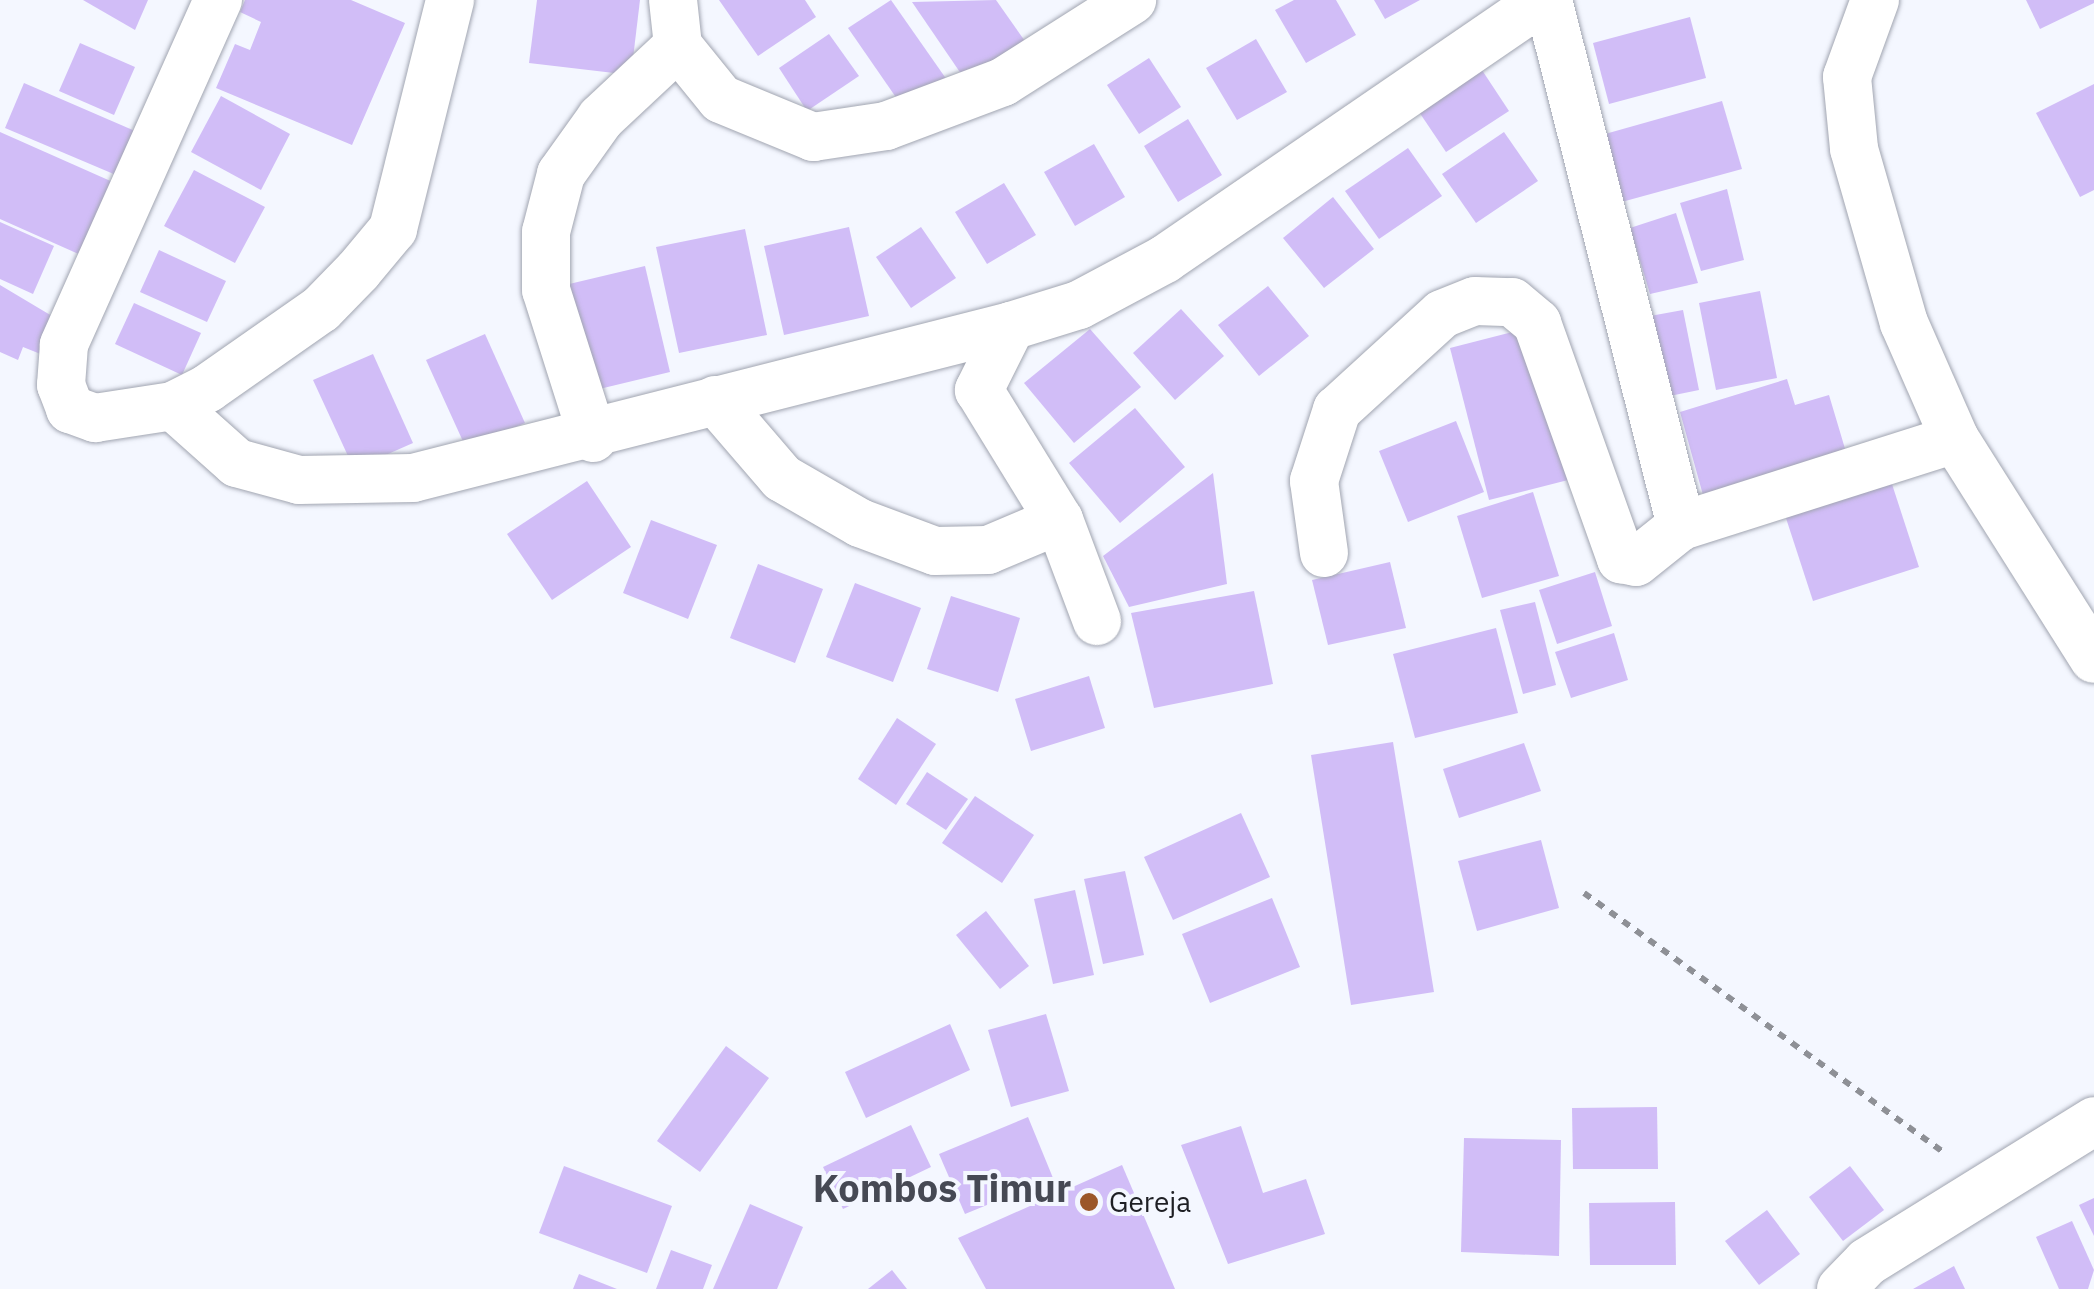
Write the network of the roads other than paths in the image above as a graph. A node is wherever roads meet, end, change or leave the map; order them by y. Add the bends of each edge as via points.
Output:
1 (218, 0) edge
2 (450, 0) edge
3 (1132, 0) edge
4 (1546, 0) edge
5 (1874, 1) edge
6 (675, 23) edge
7 (1010, 326) junction
8 (715, 400) junction
9 (173, 406) junction
10 (592, 438) junction
11 (1955, 439) junction
12 (1059, 520) junction
13 (1680, 526) junction
14 (1324, 553) dead end
15 (1097, 621) dead end
16 (2094, 659) edge
17 (2094, 1121) edge
18 (1841, 1289) edge

1 - 9 street via 64,346 61,385 70,409 95,418
2 - 9 street via 392,230 321,309
3 - 6 street via 1003,82 886,126 813,138 721,99
4 - 7 street via 1164,260 1079,305
4 - 13 street
5 - 11 street via 1846,77 1854,149 1904,322
6 - 10 street via 571,160 546,232 546,290
7 - 8 street
7 - 12 street via 979,390
8 - 10 street
8 - 12 street via 782,478 860,523 935,551 988,550
9 - 10 street via 237,463 299,480 413,478
11 - 13 street
11 - 16 street
12 - 15 street
13 - 14 street via 1636,562 1621,560 1538,323 1512,302 1476,302 1442,314 1337,410 1314,482
17 - 18 street via 1867,1262

